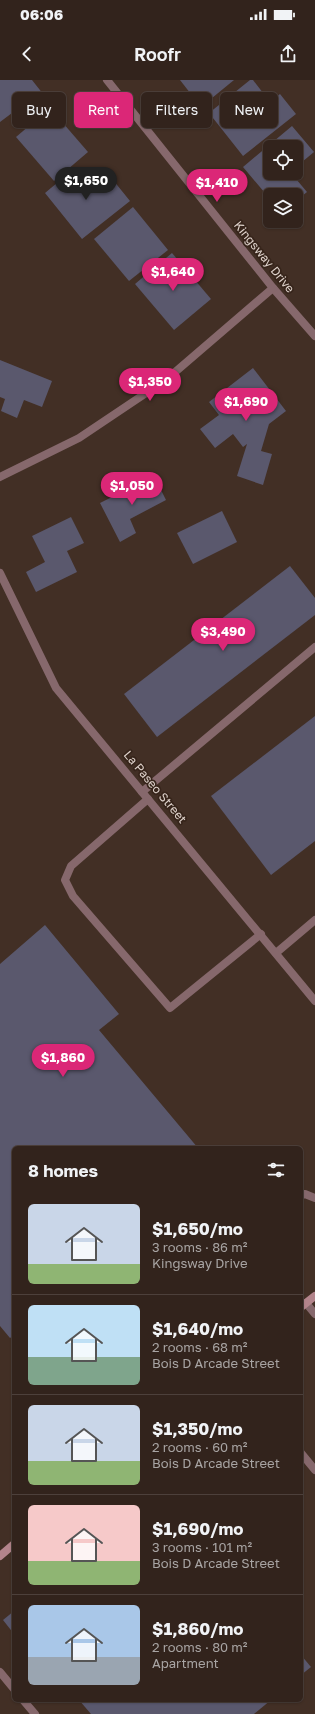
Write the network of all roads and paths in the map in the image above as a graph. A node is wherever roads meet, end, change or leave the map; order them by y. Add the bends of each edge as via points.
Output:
1 (107, 80) edge
2 (273, 288) junction
3 (315, 336) edge
4 (0, 477) edge
5 (0, 573) edge
6 (315, 647) edge
7 (142, 792) junction
8 (148, 799) junction
9 (315, 920) edge
10 (261, 934) junction
11 (276, 953) junction
12 (315, 1001) edge
13 (303, 1194) edge
14 (315, 1198) edge
15 (315, 1296) edge
16 (304, 1305) edge
17 (315, 1314) edge
18 (303, 1456) edge
19 (315, 1470) edge
20 (12, 1546) edge
21 (0, 1556) edge
22 (0, 1672) edge
23 (12, 1687) edge
24 (25, 1702) edge
25 (35, 1714) edge

1 - 2 street, Kingsway Drive
2 - 3 street, Kingsway Drive
2 - 4 street via 167,379 79,438
5 - 7 street, La Paseo Street via 56,688
6 - 7 street
7 - 8 street, La Paseo Street
8 - 10 street, La Paseo Street
8 - 10 street via 71,866 65,880 73,896 170,1008
9 - 11 street
10 - 11 street, La Paseo Street
11 - 12 street, La Paseo Street
13 - 14 street
15 - 16 street
16 - 17 street
18 - 19 street
20 - 21 street
22 - 23 street
24 - 25 street

